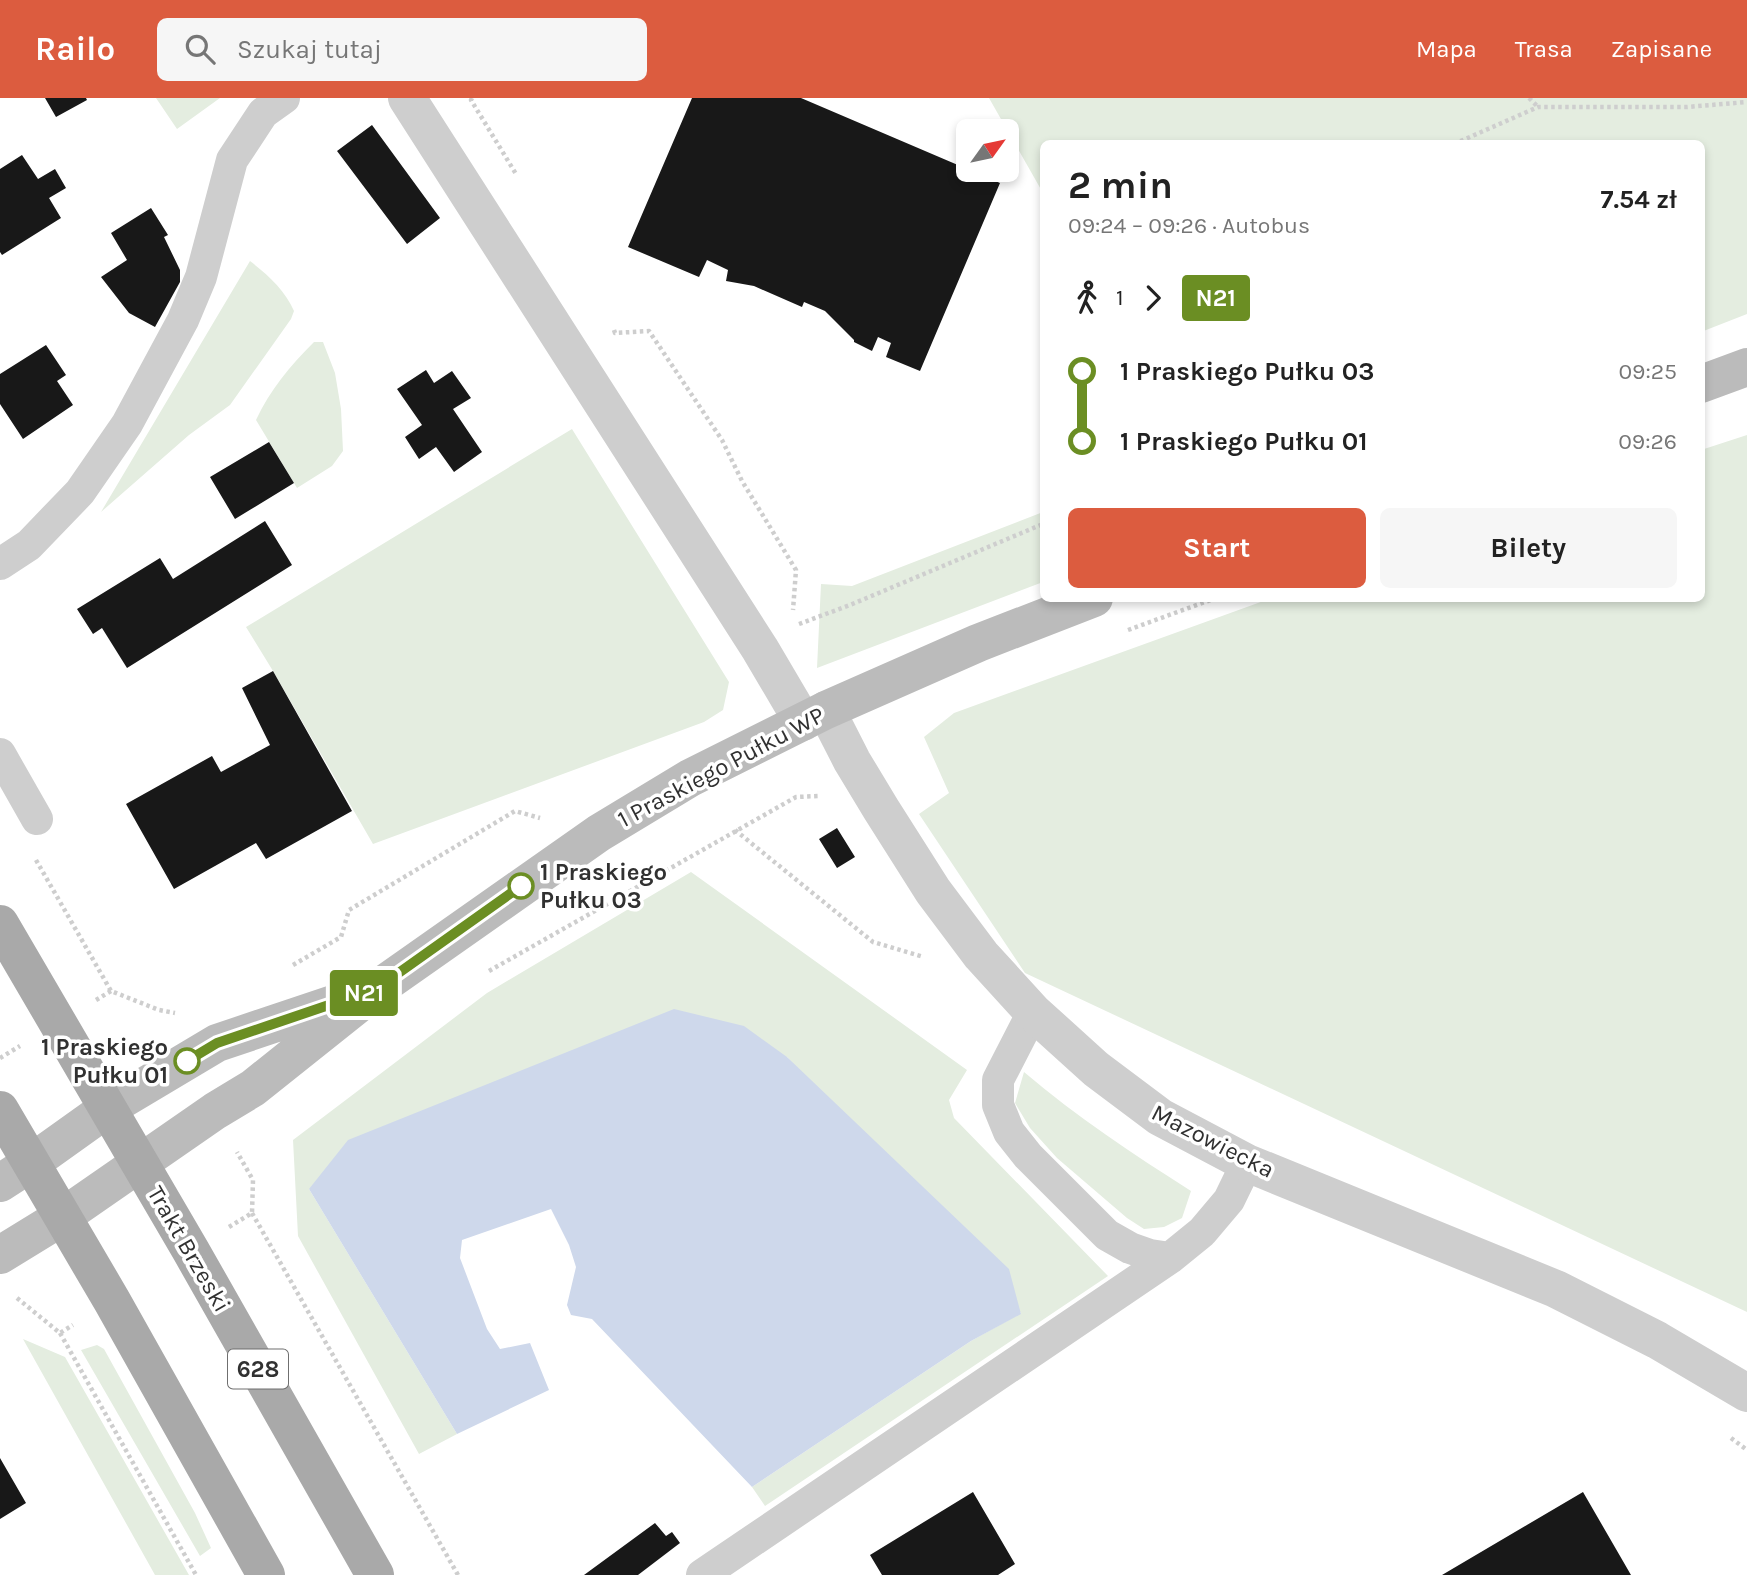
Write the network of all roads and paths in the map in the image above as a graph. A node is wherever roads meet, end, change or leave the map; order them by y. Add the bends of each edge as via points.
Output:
1 (284, 98) edge
2 (407, 98) edge
3 (472, 98) edge
4 (1529, 98) edge
5 (1747, 102) edge
6 (1538, 107) junction
7 (1462, 140) edge
8 (522, 184) dead end
9 (608, 322) dead end
10 (1747, 367) edge
11 (1705, 383) edge
12 (1040, 525) edge
13 (0, 564) edge
14 (1084, 602) edge
15 (791, 626) junction
16 (760, 649) junction
17 (815, 716) junction
18 (0, 754) edge
19 (827, 800) dead end
20 (37, 819) joint
21 (545, 820) dead end
22 (735, 830) junction
23 (0, 924) edge
24 (935, 961) dead end
25 (293, 965) dead end
26 (486, 973) dead end
27 (376, 989) junction
28 (1033, 1012) junction
29 (180, 1013) dead end
30 (108, 1108) junction
31 (0, 1110) edge
32 (1247, 1163) junction
33 (140, 1164) junction
34 (15, 1173) edge
35 (252, 1213) dead end
36 (62, 1217) junction
37 (0, 1255) edge
38 (1170, 1258) junction
39 (60, 1333) dead end
40 (1747, 1392) edge
41 (196, 1575) edge
42 (266, 1575) edge
43 (375, 1575) edge
44 (458, 1575) edge
45 (702, 1575) edge

1 - 13 lane via 263,113 232,160 201,277 127,424 80,492 29,545
2 - 16 street, Mazowiecka
3 - 8 path
4 - 6 path
5 - 6 path via 1686,107
6 - 7 path
9 - 15 path via 615,333 649,331 722,440 796,570
10 - 11 street
12 - 15 path
14 - 17 street, 1 Praskiego Pułku WP via 978,643
15 - 16 path
16 - 17 street, Mazowiecka
17 - 27 street, 1 Praskiego Pułku WP via 690,779 599,833
17 - 28 street, Mazowiecka via 859,773 933,891 981,955
18 - 20 lane
19 - 22 path via 817,795 796,797
20 - 29 path via 19,829 111,991 159,1010
21 - 25 path via 515,811 349,910 341,937
22 - 24 path via 873,942
22 - 26 path
23 - 30 main road, Trakt Brzeski / 628
27 - 30 street, 1 Praskiego Pułku WP via 217,1043
27 - 33 street, 1 Praskiego Pułku WP via 253,1088
28 - 32 street, Mazowiecka via 1096,1069 1160,1117
28 - 38 lane via 998,1080 998,1105 1009,1132 1107,1235 1130,1248
30 - 33 main road, Trakt Brzeski / 628
30 - 34 street, 1 Praskiego Pułku WP
31 - 34 main road
32 - 38 lane via 1229,1200 1202,1232
32 - 40 street, Mazowiecka via 1556,1289
33 - 36 street, 1 Praskiego Pułku WP
33 - 43 main road, Trakt Brzeski / 628
34 - 36 main road
35 - 44 path
36 - 37 street, 1 Praskiego Pułku WP
36 - 42 main road
38 - 45 lane
39 - 41 path

